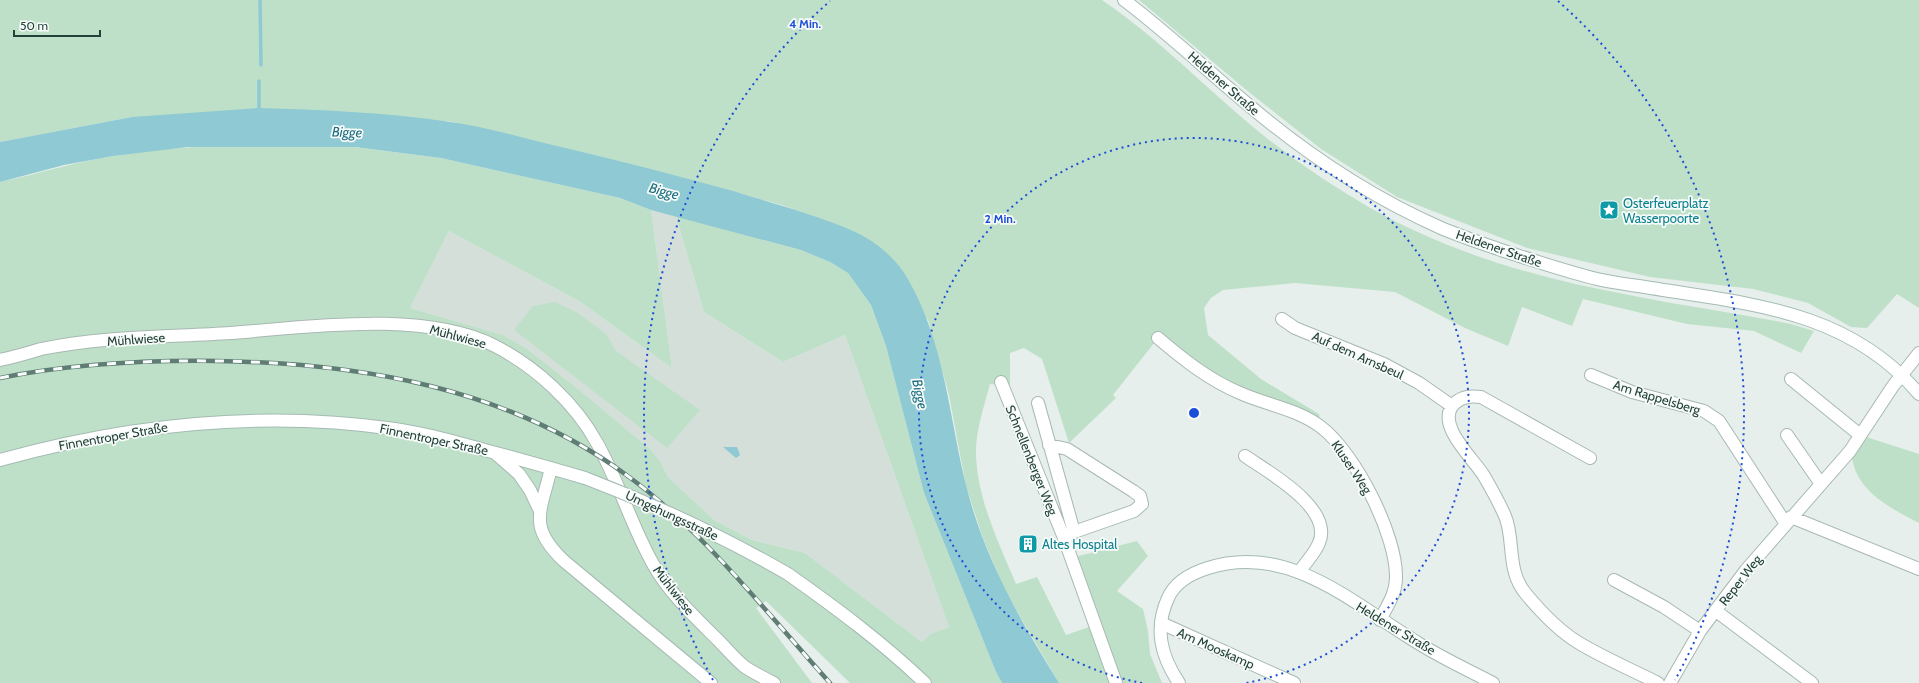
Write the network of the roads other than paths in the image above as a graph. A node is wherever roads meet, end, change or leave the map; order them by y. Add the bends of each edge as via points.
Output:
1 (1124, 0) edge
2 (1282, 319) dead end
3 (1158, 338) dead end
4 (1919, 353) edge
5 (0, 360) edge
6 (1902, 374) junction
7 (1591, 375) dead end
8 (1791, 379) dead end
9 (1001, 382) dead end
10 (1919, 394) edge
11 (1038, 403) dead end
12 (1452, 406) junction
13 (1787, 435) dead end
14 (1860, 435) junction
15 (1048, 445) junction
16 (494, 452) junction
17 (1245, 456) dead end
18 (1590, 458) dead end
19 (0, 460) edge
20 (551, 468) junction
21 (1821, 484) junction
22 (540, 511) junction
23 (1789, 520) junction
24 (1069, 535) junction
25 (1919, 569) edge
26 (1300, 571) junction
27 (1614, 580) dead end
28 (1716, 611) junction
29 (1380, 620) junction
30 (1161, 623) junction
31 (1700, 630) junction
32 (711, 683) edge
33 (774, 683) edge
34 (925, 683) edge
35 (1116, 683) edge
36 (1179, 683) edge
37 (1294, 683) edge
38 (1493, 683) edge
39 (1658, 683) edge
40 (1670, 683) edge
41 (1812, 683) edge

1 - 6 street, Heldener Straße via 1302,147 1364,188 1405,211 1477,241 1534,261 1598,279 1761,305 1804,317 1846,336 1882,358
2 - 12 street, Auf dem Arnsbeul via 1295,328 1384,364 1419,383
3 - 29 street, Kluser Weg via 1194,368 1220,384 1306,418 1338,442 1364,481 1378,510 1392,550 1396,578 1393,596
4 - 6 street, Reper Weg
5 - 33 street, Mühlwiese via 43,349 99,341 334,325 414,325 442,329 495,346 534,371 576,412 607,461 661,578 693,616 744,666
6 - 10 street, Heldener Straße
6 - 14 street, Reper Weg
7 - 23 street, Am Rappelsberg via 1632,392 1704,411 1719,420
8 - 14 street
9 - 24 street, Schnellenberger Weg
11 - 15 street, Schnellenberger Weg
12 - 18 street via 1469,396 1481,397
12 - 39 street via 1450,420 1454,438 1483,474 1506,517 1514,573 1524,593 1562,631 1579,643
13 - 21 street
14 - 21 street, Reper Weg
15 - 24 street, Schnellenberger Weg
15 - 24 street, Schnellenberger Weg via 1068,449 1140,496 1142,504 1134,511
16 - 19 street, Finnentroper Straße via 396,429 323,422 230,420 140,429
16 - 20 street, Finnentroper Straße
16 - 22 street via 519,474
17 - 26 street via 1290,487 1318,517 1321,530 1319,543
20 - 22 street
20 - 34 street, Umgehungsstraße, bridge via 646,501 711,532 788,574 858,624
21 - 23 street, Reper Weg
22 - 32 street via 540,528 554,552
23 - 25 street
23 - 28 street, Reper Weg via 1746,570
24 - 35 street, Schnellenberger Weg
26 - 29 street, Heldener Straße via 1329,586
26 - 30 street, Heldener Straße via 1278,564 1254,561 1224,563 1198,571 1180,582 1170,594
27 - 31 street
28 - 31 street, Reper Weg
28 - 41 street
29 - 38 street, Heldener Straße via 1420,645
30 - 36 street, Heldener Straße via 1160,643 1168,667
30 - 37 street, Am Mooskamp
31 - 40 street, Reper Weg

